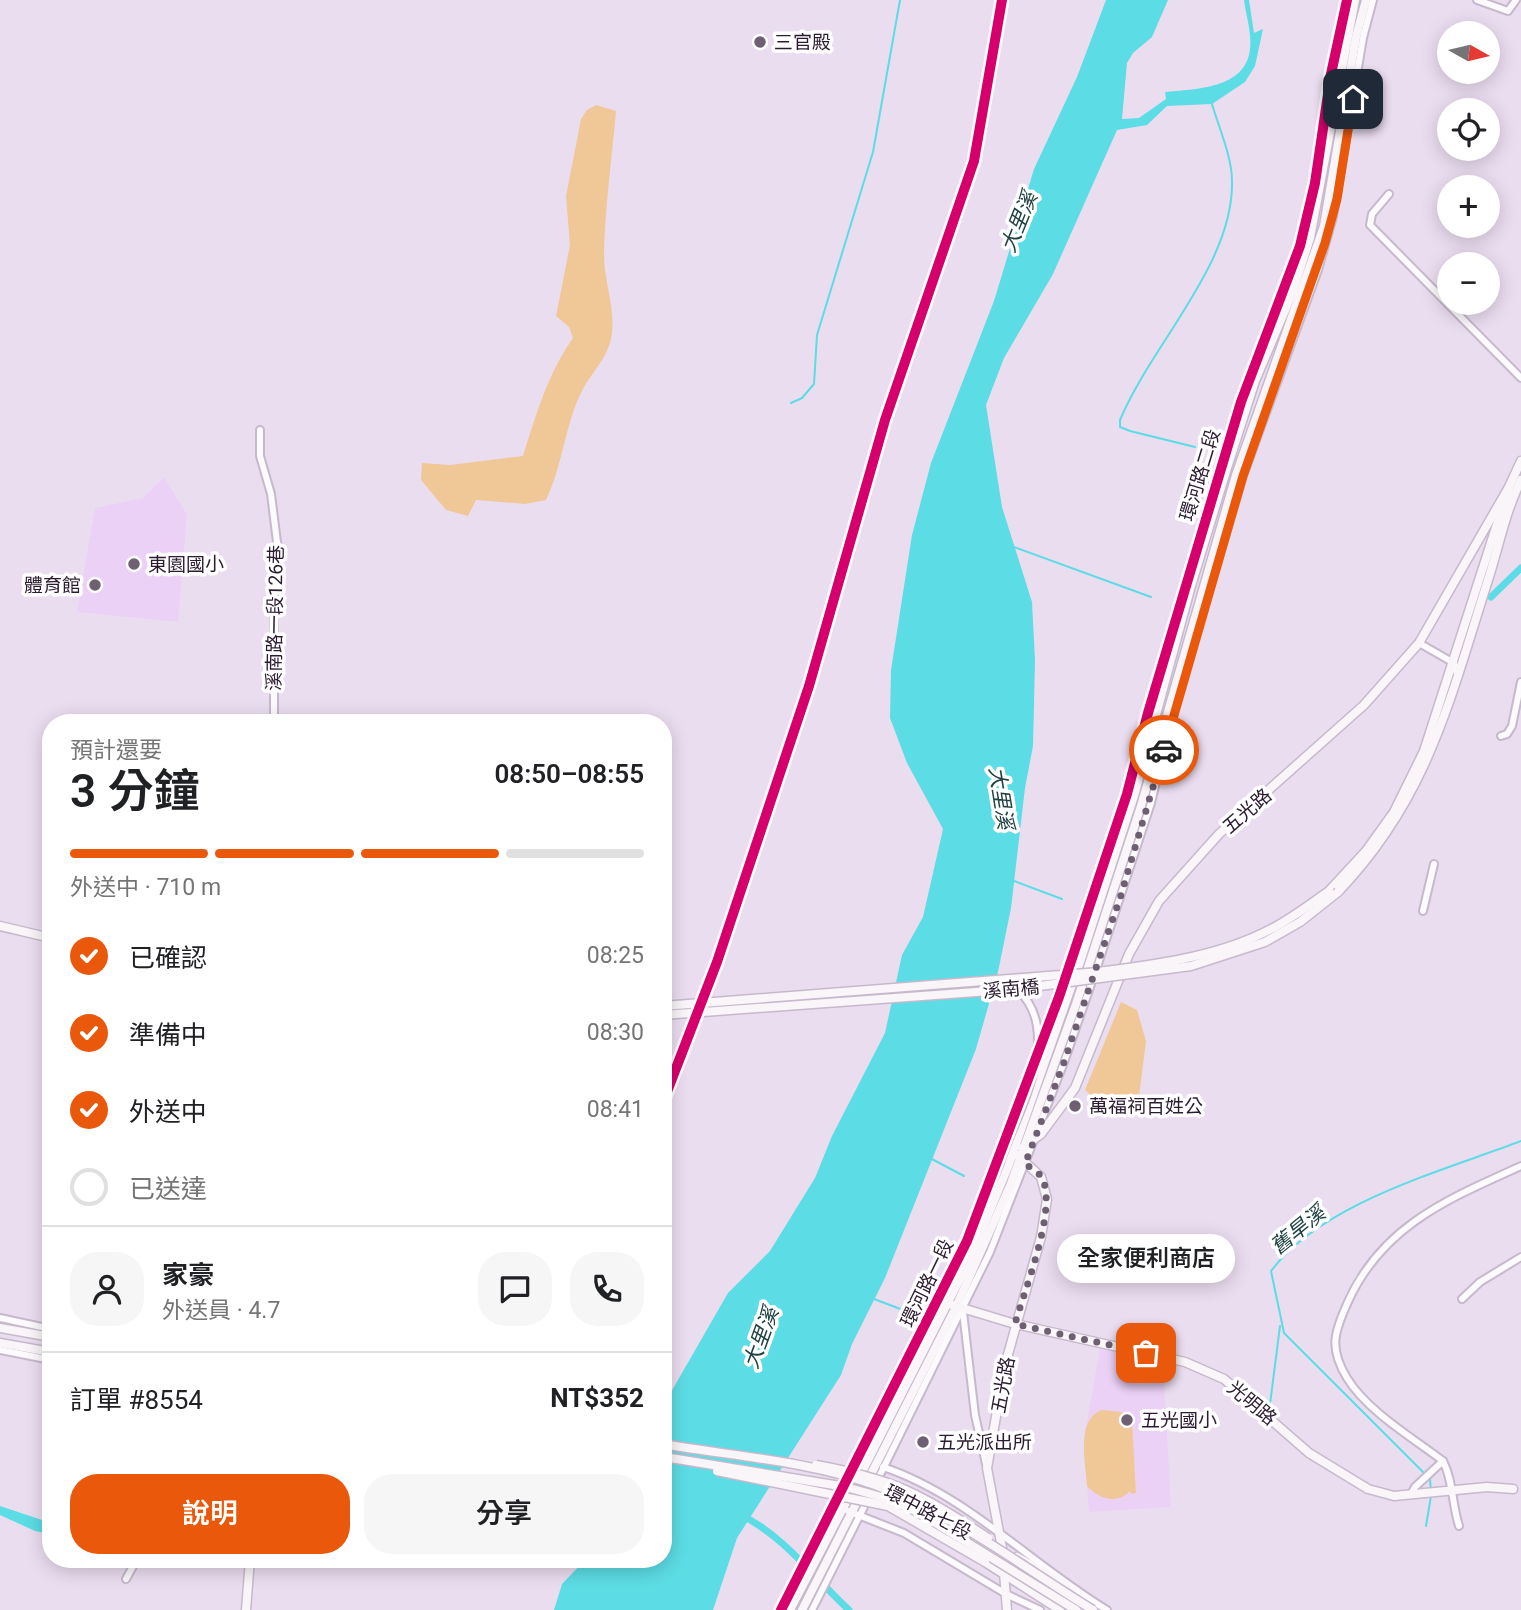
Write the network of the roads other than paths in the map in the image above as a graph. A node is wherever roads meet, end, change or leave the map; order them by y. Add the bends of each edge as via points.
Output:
1 (1002, 0) edge
2 (1346, 0) edge
3 (1355, 0) edge
4 (1366, 0) edge
5 (1373, 0) edge
6 (1477, 0) edge
7 (1516, 0) edge
8 (1389, 194) dead end
9 (1274, 322) junction
10 (1291, 328) junction
11 (1259, 361) junction
12 (1276, 366) junction
13 (1521, 378) edge
14 (260, 430) dead end
15 (1521, 461) edge
16 (1516, 485) edge
17 (1419, 642) junction
18 (1454, 663) junction
19 (1457, 674) junction
20 (1521, 682) edge
21 (274, 714) edge
22 (1501, 736) dead end
23 (1434, 864) dead end
24 (1333, 892) junction
25 (1423, 911) dead end
26 (0, 926) edge
27 (42, 935) edge
28 (1085, 960) junction
29 (1017, 989) junction
30 (672, 1005) edge
31 (672, 1014) edge
32 (672, 1083) edge
33 (1012, 1130) junction
34 (1032, 1143) junction
35 (1024, 1148) junction
36 (1003, 1153) junction
37 (1020, 1158) junction
38 (1521, 1166) edge
39 (1521, 1257) edge
40 (1462, 1299) dead end
41 (939, 1301) junction
42 (956, 1307) junction
43 (0, 1318) edge
44 (1015, 1324) junction
45 (42, 1327) edge
46 (0, 1328) edge
47 (42, 1335) edge
48 (0, 1343) edge
49 (0, 1350) edge
50 (42, 1350) edge
51 (42, 1358) edge
52 (672, 1446) edge
53 (681, 1447) junction
54 (672, 1458) edge
55 (677, 1459) junction
56 (857, 1459) junction
57 (876, 1464) junction
58 (1442, 1464) junction
59 (987, 1468) junction
60 (1513, 1489) dead end
61 (1451, 1490) junction
62 (1411, 1494) junction
63 (833, 1505) junction
64 (843, 1508) junction
65 (856, 1514) junction
66 (1460, 1526) dead end
67 (997, 1533) junction
68 (1002, 1548) junction
69 (132, 1568) edge
70 (249, 1568) edge
71 (1005, 1575) junction
72 (126, 1579) dead end
73 (1066, 1585) junction
74 (1006, 1594) junction
75 (246, 1610) edge
76 (781, 1610) edge
77 (790, 1610) edge
78 (803, 1610) edge
79 (812, 1610) edge
80 (1007, 1610) edge
81 (1040, 1610) edge
82 (1060, 1610) edge
83 (1076, 1610) edge
84 (1093, 1610) edge
85 (1107, 1610) edge

1 - 32 street via 974,161 885,420 809,686 713,975
2 - 9 street, 環河路二段 via 1309,208
3 - 9 street, 環河路二段 via 1316,217 1292,294
4 - 10 street, 環河路二段 via 1324,226
5 - 10 street, 環河路二段 via 1333,217 1318,270
6 - 7 street via 1512,10
8 - 13 street via 1371,214 1370,225
9 - 10 street
9 - 11 street, 環河路二段
10 - 12 street, 環河路二段
11 - 12 street
11 - 28 street, 環河路二段
12 - 28 street, 環河路二段 via 1205,576 1141,806
14 - 21 street, 溪南路一段126巷 via 260,456 271,494 278,550
15 - 16 street, 五光路
16 - 17 street, 五光路
16 - 18 street, 五光路
16 - 19 street, 五光路
17 - 18 street
17 - 34 street, 五光路 via 1364,705 1219,834 1159,901 1129,954 1075,1088
18 - 19 street
18 - 24 street, 五光路 via 1406,791
19 - 24 street, 五光路 via 1430,755 1400,815 1382,842
20 - 22 street via 1512,726
23 - 25 street
24 - 29 street, 溪南橋, bridge via 1300,922 1265,942 1213,961
24 - 30 street, 溪南橋, bridge via 1242,942 1166,962 1099,972
26 - 27 street
28 - 34 street, 環河路一段
28 - 35 street
28 - 36 street, 環河路一段 via 1010,1122
28 - 37 street, 環河路一段
29 - 31 street, 溪南橋, bridge
29 - 33 street, bridge via 1036,1013 1040,1040
33 - 36 street, bridge
33 - 37 street, bridge
34 - 35 street, 五光路
34 - 37 street, 環河路一段
35 - 37 street, 五光路
36 - 37 street, 五光路
36 - 41 street, 環河路一段
37 - 42 street, 環河路一段
37 - 42 street, 環河路一段
37 - 44 street, 五光路 via 1041,1177 1047,1199 1041,1237
38 - 58 street via 1462,1192 1387,1242 1353,1291 1334,1335 1334,1347 1348,1379 1376,1410
39 - 40 street
41 - 42 street, 光明路
41 - 56 street, 環河路一段
42 - 44 street, 光明路
42 - 57 street, 環河路一段
42 - 57 street, 環河路一段
42 - 59 street, 五光路
43 - 45 street
44 - 59 street, 五光路
44 - 62 street, 光明路 via 1185,1362 1245,1394 1309,1453 1368,1489 1394,1496
46 - 47 street
48 - 50 street
49 - 51 street
52 - 53 street, 環中路七段
53 - 68 street, bridge via 732,1450 867,1474 931,1500
53 - 84 street, 環中路七段, bridge via 782,1463 876,1485 925,1507
54 - 55 street, 環中路七段
55 - 71 street, bridge via 888,1506
55 - 83 street, 環中路七段, bridge via 846,1487 892,1500
56 - 57 street, 環中路七段
56 - 63 street, 環河路一段
57 - 64 street, 環河路一段
57 - 65 street, 環河路一段
57 - 67 street, 環中路七段 via 942,1496
58 - 61 street via 1449,1472
58 - 62 street
59 - 67 street, 五光路
60 - 61 street, 光明路
61 - 62 street, 光明路
61 - 66 street
63 - 64 street, 環中路七段
63 - 76 street, 環河路一段
64 - 65 street, 環中路七段
64 - 77 street, 環河路一段
65 - 74 street, 環中路七段 via 904,1533
65 - 78 street, 環河路一段
65 - 79 street, 環河路一段
67 - 68 street, 五光路
67 - 73 street, 環中路七段 via 1049,1567
68 - 71 street, 五光路
68 - 73 street
69 - 72 street
70 - 75 street
71 - 74 street, 五光路
71 - 82 street
73 - 85 street, 環中路七段
74 - 80 street, 五光路
74 - 81 street, 環中路七段

